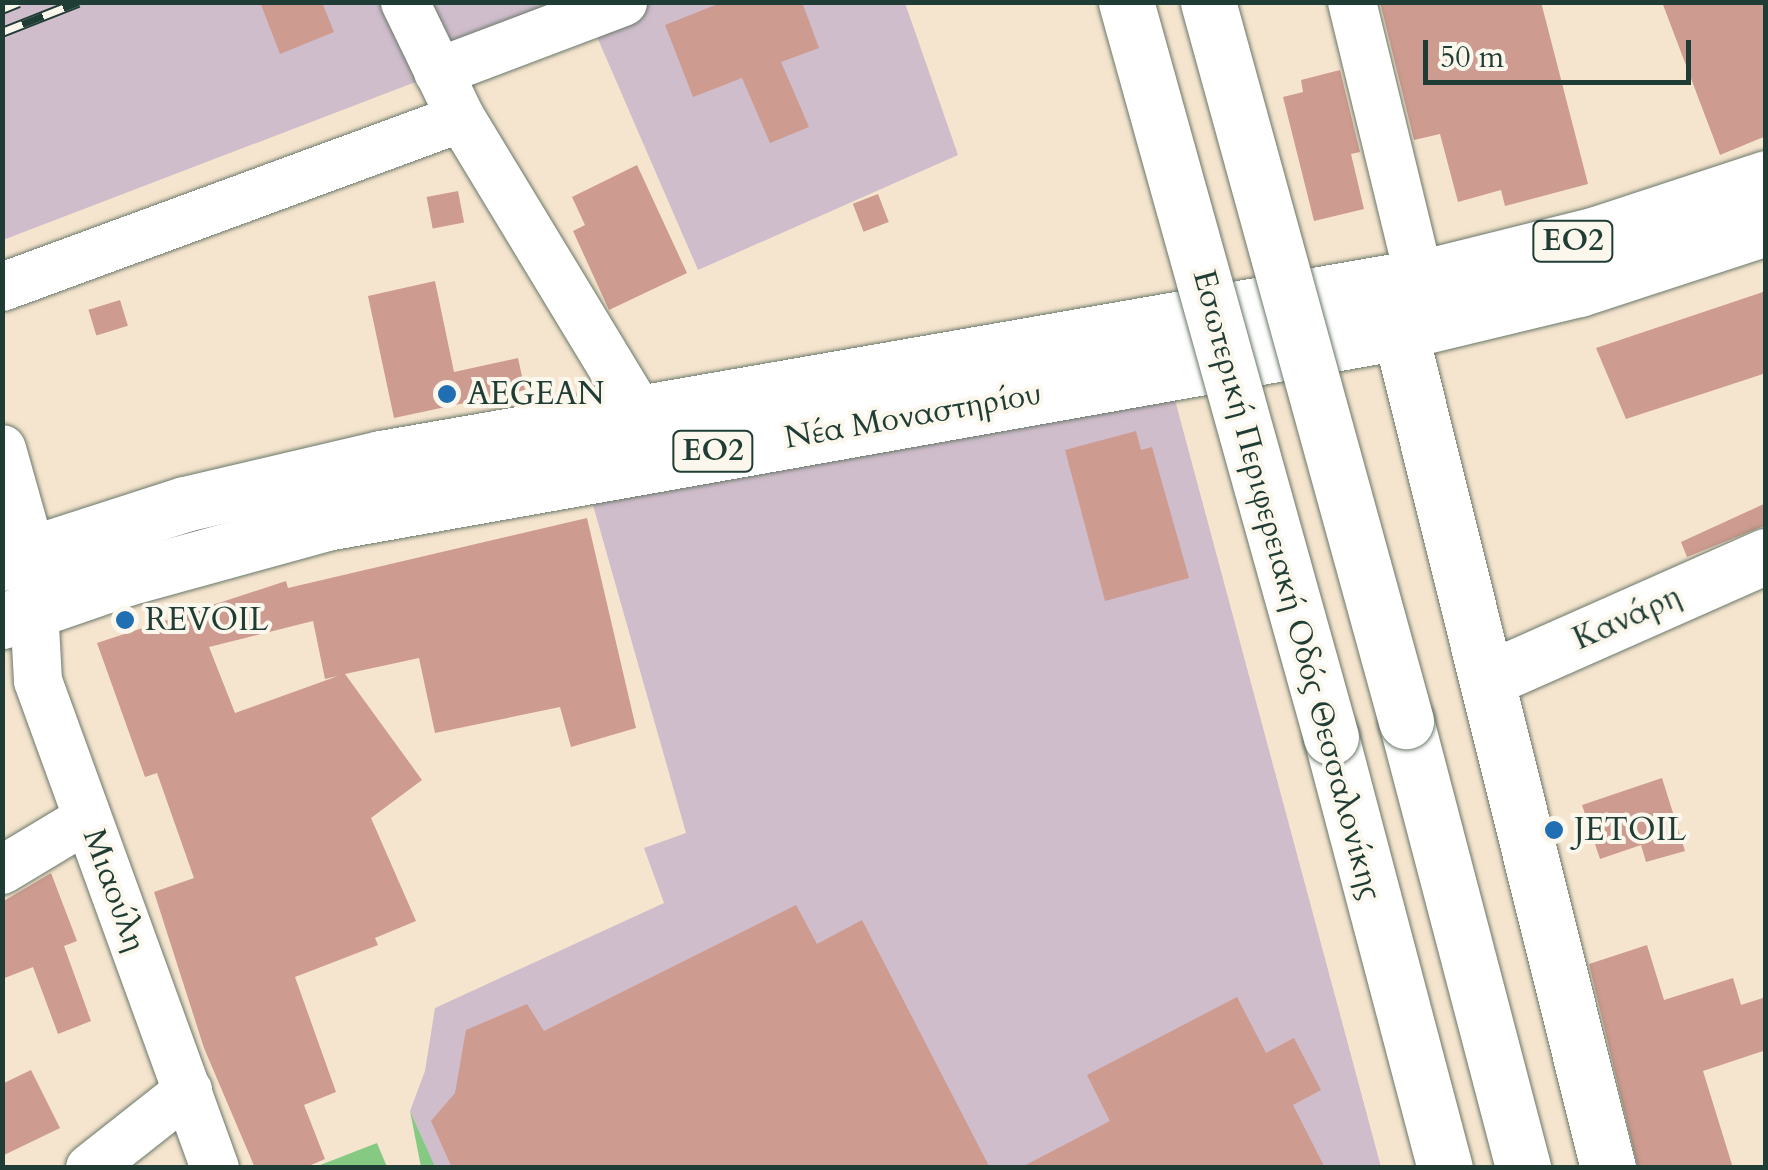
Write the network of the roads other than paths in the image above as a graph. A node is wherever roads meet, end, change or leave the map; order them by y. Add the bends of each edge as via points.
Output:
1 (623, 2) edge
2 (1126, 2) edge
3 (1208, 2) edge
4 (1352, 2) edge
5 (409, 4) edge
6 (438, 72) junction
7 (461, 118) junction
8 (1766, 178) edge
9 (1766, 228) edge
10 (1419, 276) junction
11 (2, 287) edge
12 (1400, 332) junction
13 (639, 412) junction
14 (2, 449) edge
15 (1766, 556) edge
16 (17, 557) edge
17 (19, 614) edge
18 (1488, 679) junction
19 (88, 819) junction
20 (2, 870) edge
21 (188, 1091) junction
22 (90, 1168) edge
23 (215, 1168) edge
24 (1446, 1168) edge
25 (1523, 1168) edge
26 (1608, 1168) edge

1 - 6 street
2 - 24 main road, Εσωτερική Περιφερειακή Οδός Θεσσαλονίκης, bridge
3 - 25 main road, bridge
4 - 10 street
5 - 6 street
6 - 7 street
7 - 11 street
7 - 13 street
8 - 10 main road, Νέα Μοναστηρίου / ΕΟ2 via 1579,239
9 - 12 main road, Νέα Μοναστηρίου / ΕΟ2 via 1578,289
10 - 13 main road, Νέα Μοναστηρίου / ΕΟ2
12 - 17 main road, Νέα Μοναστηρίου / ΕΟ2 via 482,491 326,523
12 - 18 main road
13 - 16 main road, Νέα Μοναστηρίου / ΕΟ2 via 284,478
14 - 16 street, Μιαούλη
15 - 18 main road, Κανάρη
16 - 17 street, Μιαούλη
17 - 19 street, Μιαούλη
18 - 26 main road
19 - 20 street
19 - 21 street, Μιαούλη
21 - 22 street
21 - 23 street, Μιαούλη

